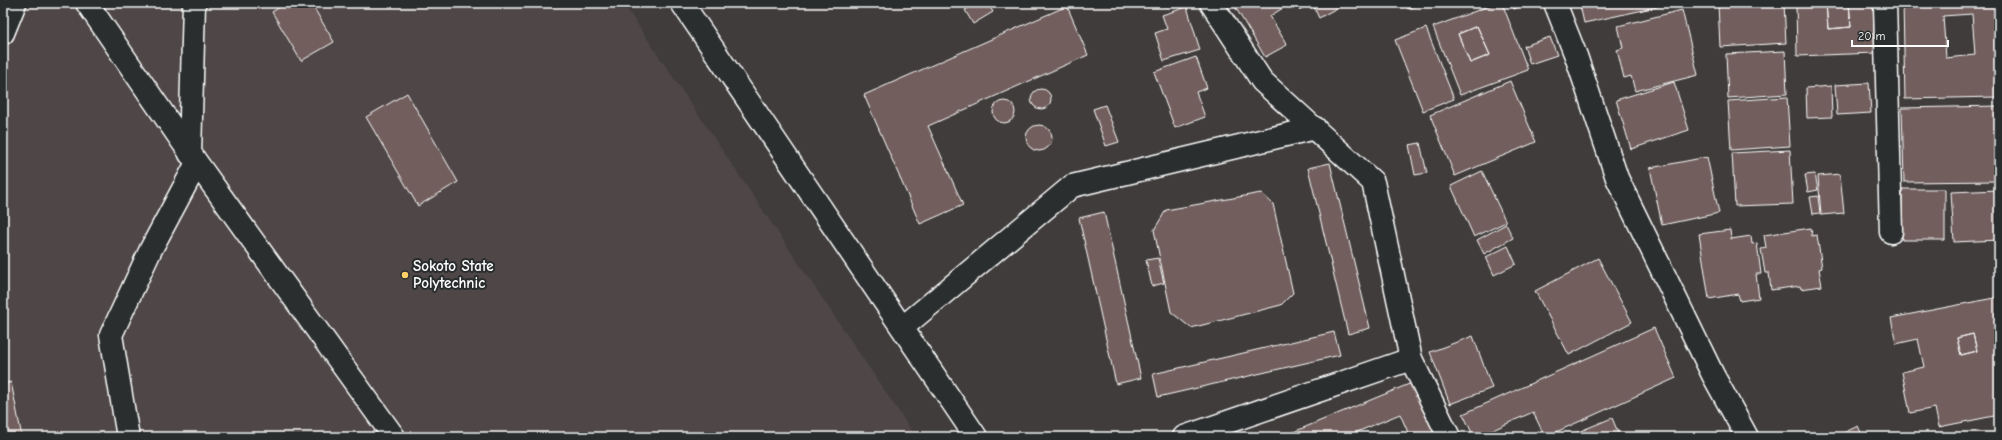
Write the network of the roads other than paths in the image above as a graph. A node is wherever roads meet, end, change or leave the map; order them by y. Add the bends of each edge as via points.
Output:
1 (15, 3) edge
2 (87, 3) edge
3 (194, 3) edge
4 (682, 3) edge
5 (1211, 3) edge
6 (1555, 3) edge
7 (1885, 3) edge
8 (3, 33) edge
9 (1315, 128) junction
10 (193, 158) junction
11 (1891, 232) dead end
12 (902, 328) junction
13 (1412, 359) junction
14 (128, 437) edge
15 (394, 437) edge
16 (976, 437) edge
17 (1184, 437) edge
18 (1448, 437) edge
19 (1746, 437) edge

1 - 8 street
2 - 10 street
3 - 10 street
4 - 12 street
5 - 9 street via 1262,81
6 - 19 street via 1576,56 1617,178
7 - 11 street
9 - 12 street via 1072,186
9 - 13 street via 1373,182
10 - 14 street via 111,335
10 - 15 street
12 - 16 street
13 - 17 street
13 - 18 street

